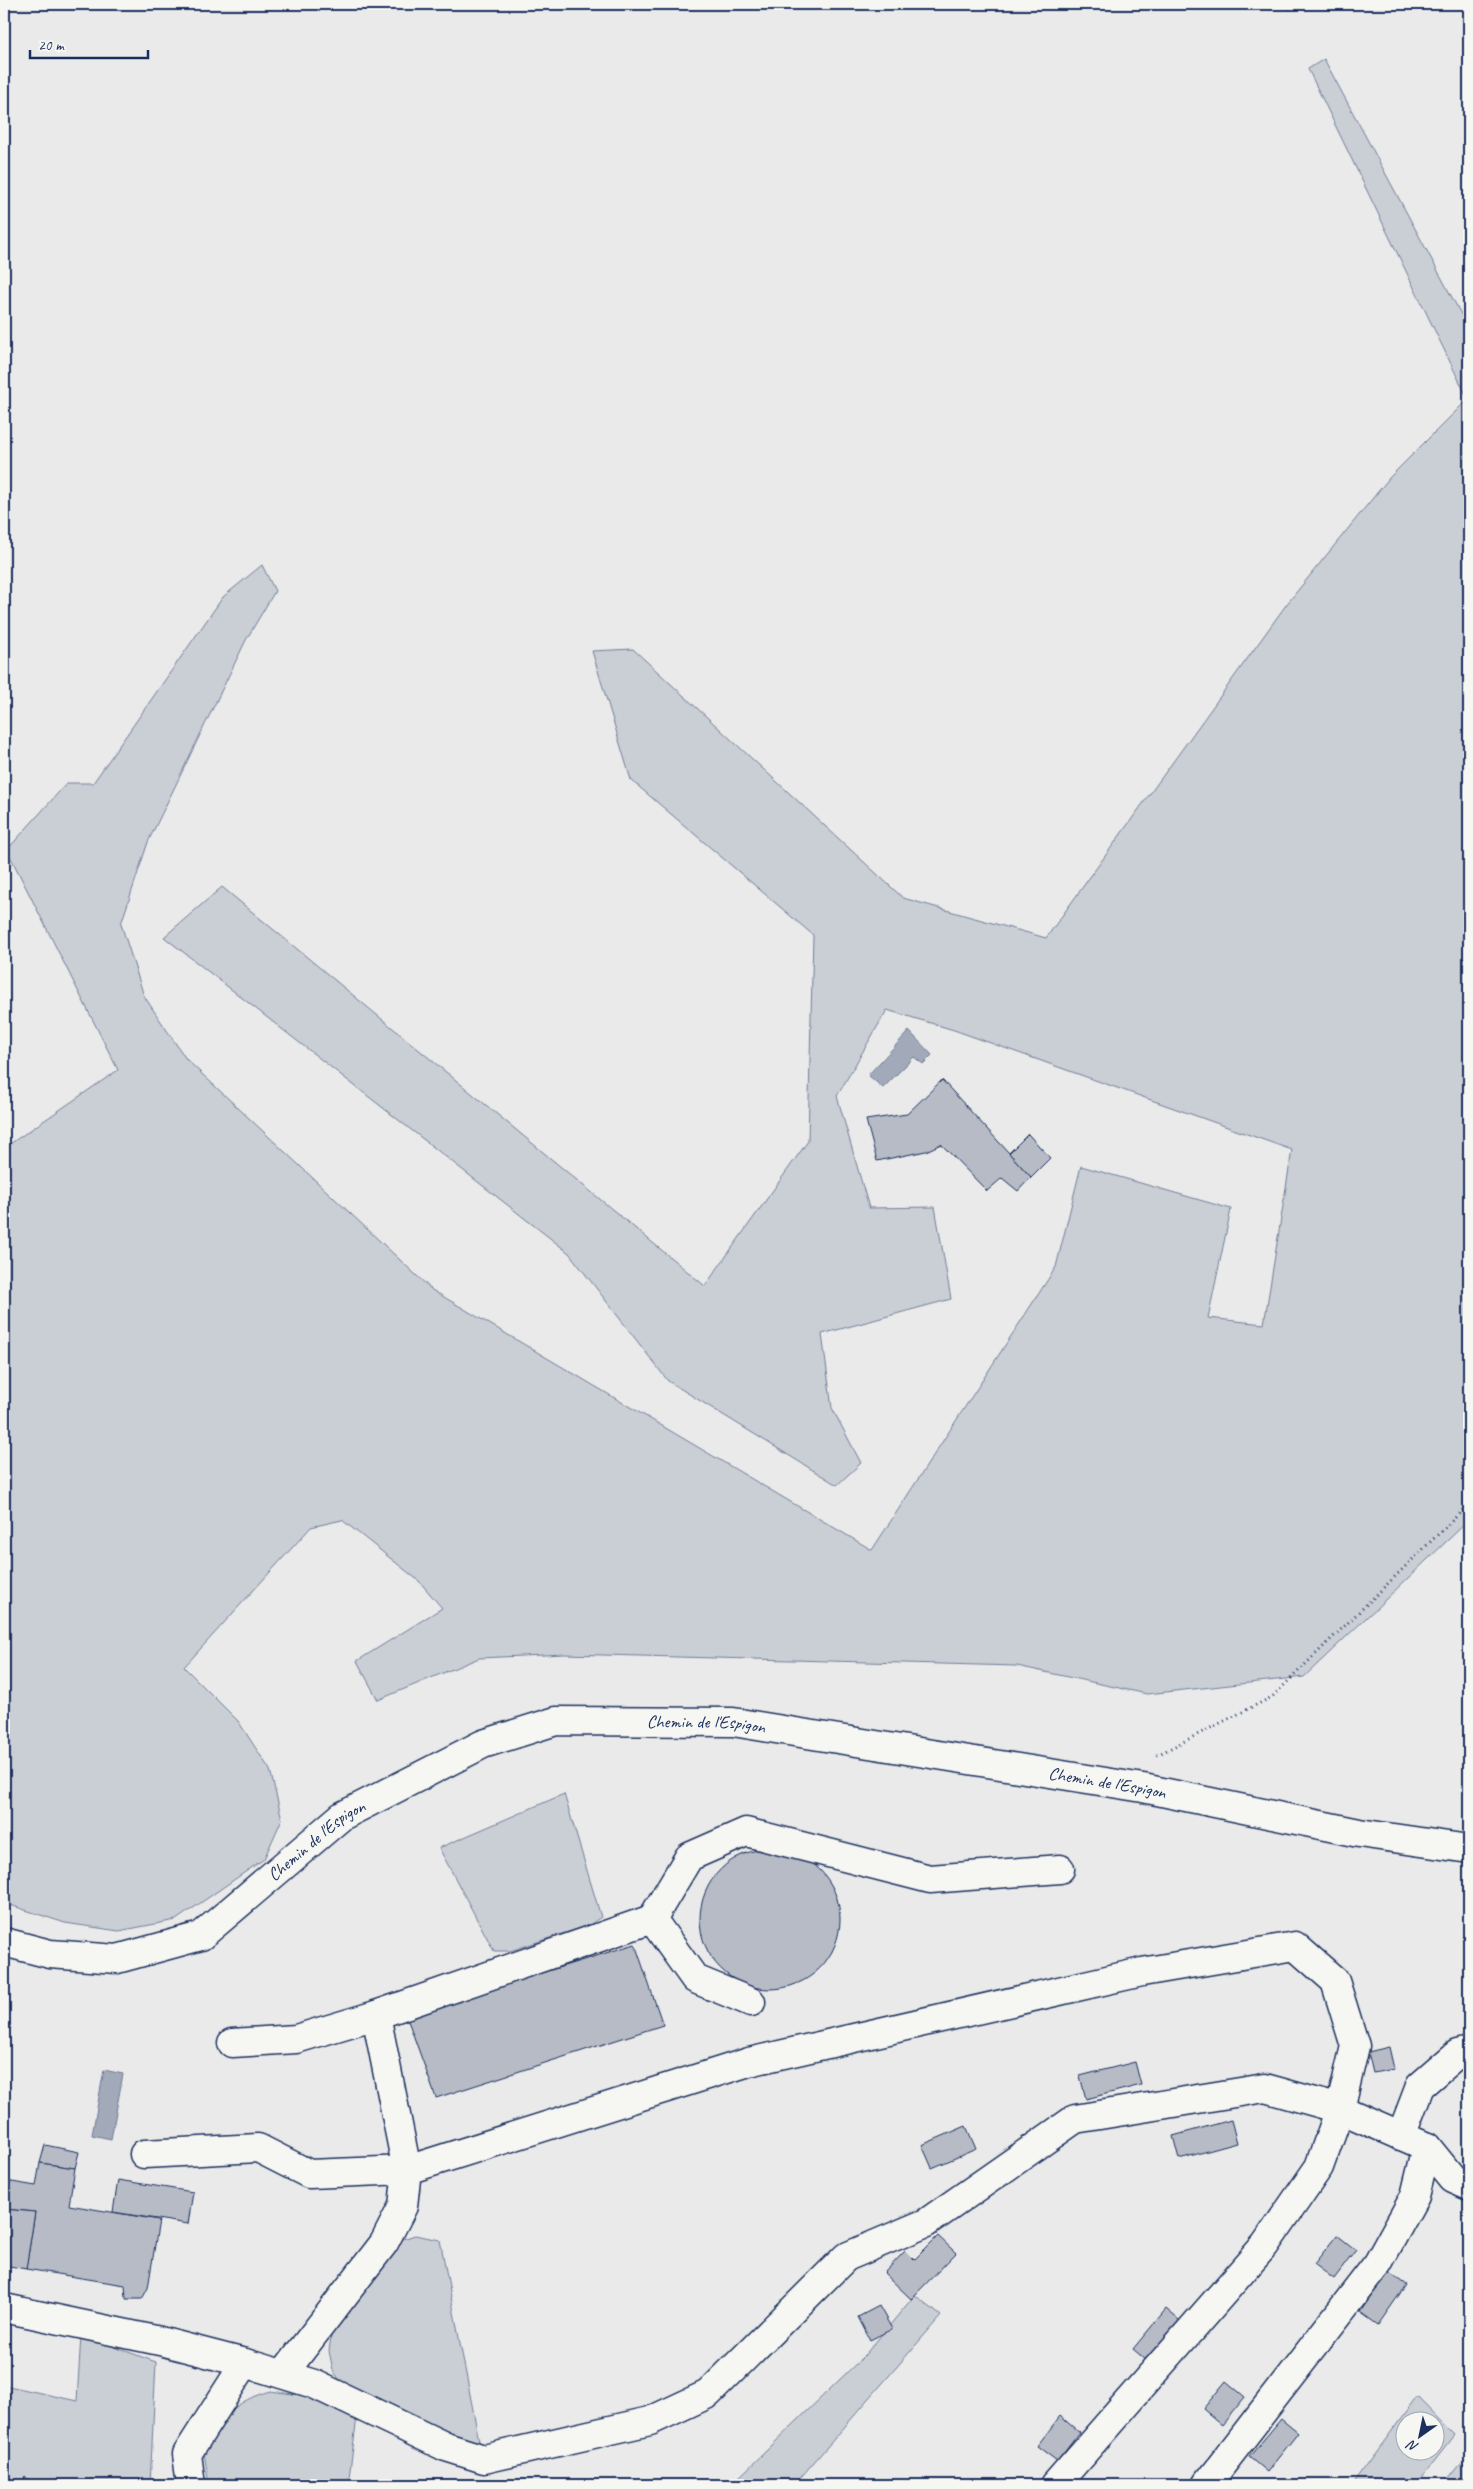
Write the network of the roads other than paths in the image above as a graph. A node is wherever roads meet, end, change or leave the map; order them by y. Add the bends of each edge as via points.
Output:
1 (1469, 1849) edge
2 (1060, 1868) dead end
3 (652, 1919) junction
4 (4, 1942) edge
5 (751, 2002) dead end
6 (376, 2015) junction
7 (232, 2043) dead end
8 (1469, 2051) edge
9 (1340, 2109) junction
10 (1401, 2136) junction
11 (1427, 2148) junction
12 (144, 2154) dead end
13 (407, 2170) junction
14 (1469, 2186) edge
15 (4, 2308) edge
16 (246, 2362) junction
17 (283, 2374) junction
18 (191, 2485) edge
19 (1055, 2485) edge
20 (1206, 2485) edge

1 - 4 street, Chemin de l'Espigon via 1359,1833 1134,1787 732,1722 556,1721 483,1744 342,1816 201,1936 117,1959 50,1954
2 - 3 street via 930,1879 746,1832 689,1857
3 - 5 street via 695,1979
3 - 6 street
6 - 7 street via 296,2039
6 - 13 street
8 - 10 street via 1457,2054 1420,2086
9 - 10 street
9 - 13 street via 1355,2046 1335,1981 1295,1946 1142,1972 749,2062
9 - 17 street via 1265,2088 1075,2118 926,2223 846,2257 708,2394 650,2421 484,2459 446,2447 314,2384
9 - 19 street via 1319,2167 1266,2244
10 - 11 street
11 - 14 street via 1453,2179
11 - 20 street via 1415,2196 1378,2263
12 - 13 street via 258,2148 309,2174
13 - 17 street via 403,2206 384,2243
15 - 16 street
16 - 17 street
16 - 18 street via 187,2454

